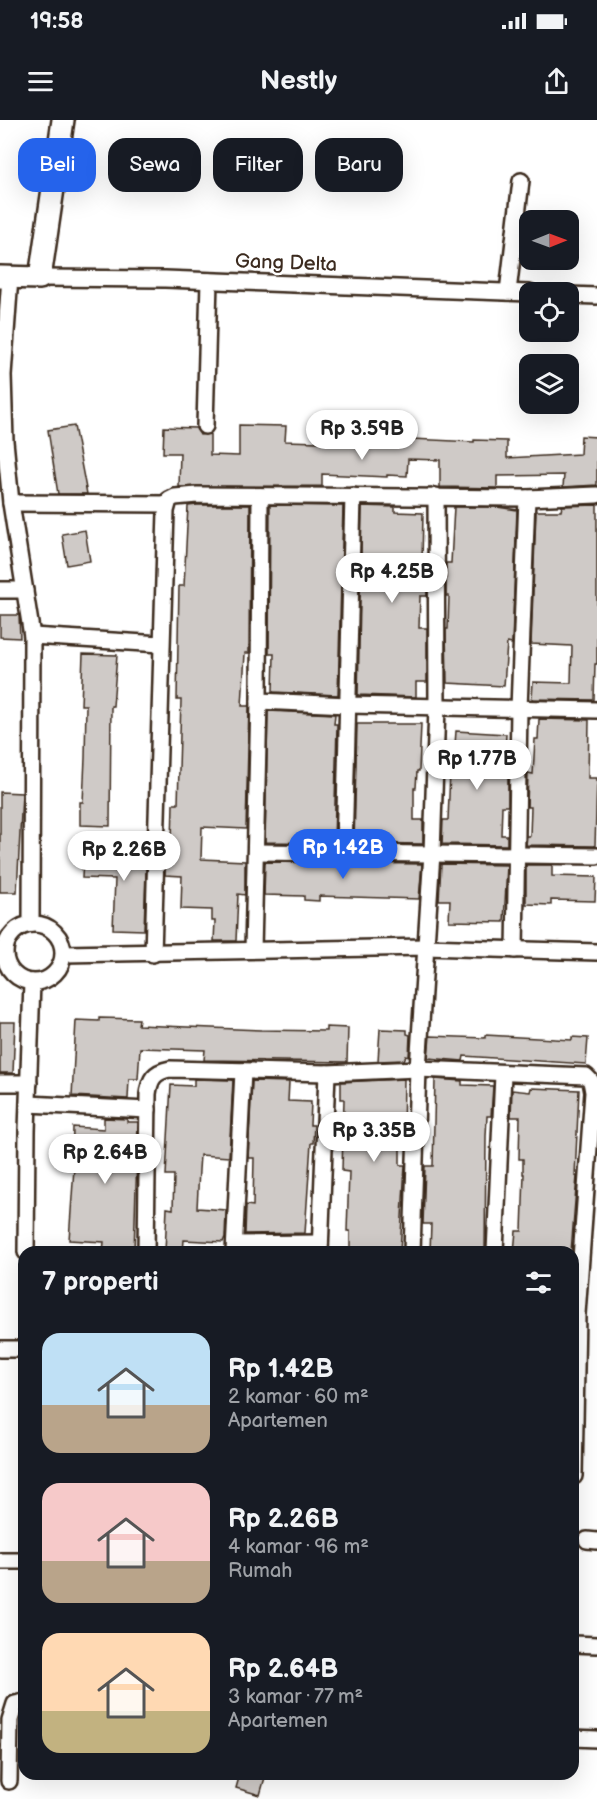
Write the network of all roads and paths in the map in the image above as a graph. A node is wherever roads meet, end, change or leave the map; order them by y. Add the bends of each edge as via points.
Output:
1 (63, 120) edge
2 (521, 181) dead end
3 (5, 277) edge
4 (40, 278) junction
5 (210, 281) junction
6 (508, 292) junction
7 (519, 292) edge
8 (579, 295) edge
9 (597, 296) edge
10 (205, 426) dead end
11 (597, 495) edge
12 (260, 496) junction
13 (353, 496) junction
14 (436, 496) junction
15 (527, 498) junction
16 (11, 503) junction
17 (167, 504) junction
18 (0, 590) edge
19 (25, 590) junction
20 (32, 636) junction
21 (161, 644) junction
22 (259, 701) junction
23 (348, 705) junction
24 (437, 706) junction
25 (519, 709) junction
26 (597, 710) edge
27 (256, 852) junction
28 (344, 852) junction
29 (432, 853) junction
30 (518, 855) junction
31 (597, 856) edge
32 (31, 924) junction
33 (425, 947) junction
34 (253, 950) junction
35 (515, 950) junction
36 (597, 952) edge
37 (64, 954) junction
38 (153, 954) junction
39 (2, 955) edge
40 (32, 982) junction
41 (418, 1069) junction
42 (243, 1071) junction
43 (327, 1073) junction
44 (503, 1074) junction
45 (0, 1083) edge
46 (29, 1083) junction
47 (28, 1104) junction
48 (148, 1110) junction
49 (26, 1246) edge
50 (146, 1246) edge
51 (234, 1246) edge
52 (320, 1246) edge
53 (412, 1246) edge
54 (495, 1246) edge
55 (579, 1260) edge
56 (0, 1349) edge
57 (18, 1349) edge
58 (0, 1561) edge
59 (18, 1561) edge
60 (579, 1644) edge
61 (597, 1645) edge
62 (18, 1703) edge
63 (5, 1720) edge
64 (579, 1738) edge
65 (597, 1739) edge
66 (9, 1780) dead end

1 - 4 main road
2 - 6 street
3 - 4 main road
3 - 16 street via 3,375
4 - 5 street, Gang Delta
5 - 6 street, Gang Delta
5 - 10 street
6 - 7 street, Gang Delta
8 - 9 street
11 - 15 street
12 - 13 street
12 - 17 street via 184,496
12 - 22 street
13 - 14 street
13 - 23 street
14 - 15 street
14 - 24 street
15 - 25 street
16 - 17 street
16 - 19 street
17 - 21 street
18 - 19 street
19 - 20 street
20 - 21 street
20 - 32 street
21 - 38 street
22 - 23 street
22 - 27 street
23 - 24 street
23 - 28 street
24 - 25 street
24 - 29 street
25 - 26 street
25 - 30 street
27 - 28 street
27 - 34 street
28 - 29 street
29 - 30 street
29 - 33 street
30 - 31 street
30 - 35 street
32 - 37 street via 41,924 58,935
32 - 39 street via 12,934
33 - 34 street
33 - 35 street
33 - 41 street
34 - 38 street
35 - 36 street
37 - 38 street
37 - 40 street via 54,975
39 - 40 street via 10,970
40 - 46 street
41 - 43 street
41 - 44 street
41 - 53 street
42 - 43 street
42 - 48 street via 159,1072 150,1080
42 - 51 street
43 - 52 street
44 - 54 street
44 - 55 street via 581,1075 589,1078 592,1085
45 - 46 street
46 - 47 street
47 - 48 street
47 - 49 street
48 - 50 street
56 - 57 street
58 - 59 street
60 - 61 street
62 - 63 street
63 - 66 street
64 - 65 street

